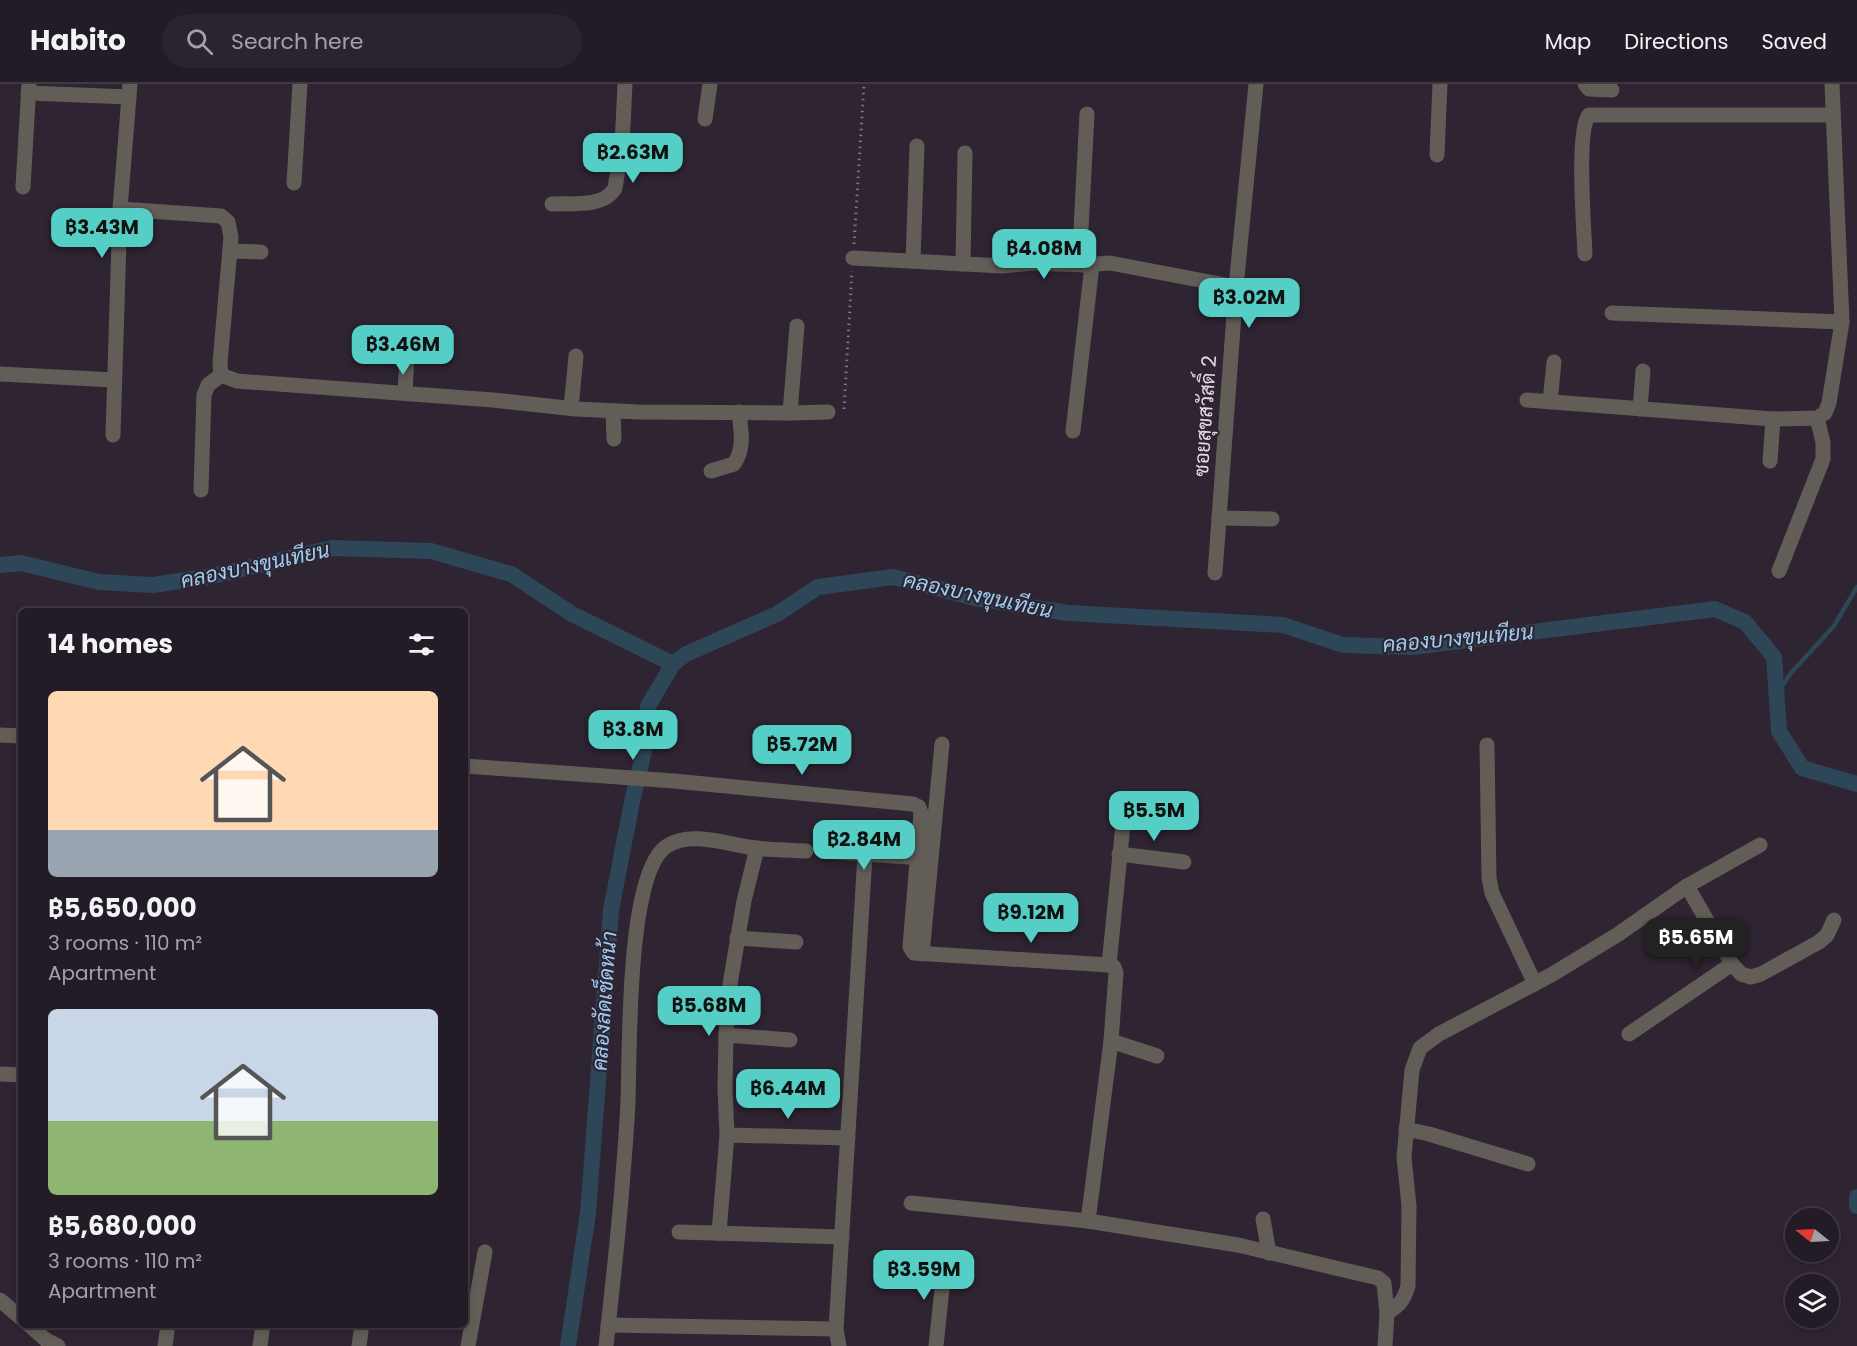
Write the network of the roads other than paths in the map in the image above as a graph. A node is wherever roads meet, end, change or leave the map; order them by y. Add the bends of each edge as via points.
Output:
1 (300, 84) edge
2 (626, 84) edge
3 (710, 84) edge
4 (1256, 84) edge
5 (1440, 84) edge
6 (1585, 84) edge
7 (1832, 84) edge
8 (29, 89) edge
9 (1612, 90) dead end
10 (130, 91) edge
11 (1087, 114) dead end
12 (1833, 115) junction
13 (705, 119) dead end
14 (917, 146) dead end
15 (965, 153) dead end
16 (1437, 155) dead end
17 (294, 183) dead end
18 (23, 186) dead end
19 (552, 204) dead end
20 (120, 209) junction
21 (230, 251) junction
22 (261, 252) dead end
23 (1585, 254) dead end
24 (853, 258) dead end
25 (913, 261) junction
26 (963, 264) junction
27 (1088, 265) junction
28 (1236, 287) junction
29 (1612, 313) dead end
30 (1842, 322) junction
31 (797, 326) dead end
32 (407, 354) dead end
33 (576, 356) dead end
34 (1554, 362) dead end
35 (1643, 372) dead end
36 (0, 374) edge
37 (221, 375) junction
38 (114, 380) junction
39 (405, 393) junction
40 (1527, 400) dead end
41 (1550, 402) junction
42 (571, 408) junction
43 (1640, 410) junction
44 (613, 411) junction
45 (739, 412) junction
46 (828, 412) dead end
47 (790, 413) junction
48 (1817, 418) junction
49 (1773, 419) junction
50 (1073, 431) dead end
51 (113, 435) dead end
52 (614, 439) dead end
53 (1770, 461) dead end
54 (711, 471) dead end
55 (201, 489) dead end
56 (1219, 518) junction
57 (1272, 519) dead end
58 (1779, 571) dead end
59 (1215, 573) dead end
60 (0, 735) edge
61 (18, 736) edge
62 (942, 744) dead end
63 (1488, 745) dead end
64 (468, 766) edge
65 (1124, 814) dead end
66 (1760, 845) dead end
67 (757, 848) junction
68 (806, 851) dead end
69 (823, 851) dead end
70 (1119, 854) junction
71 (865, 855) junction
72 (908, 857) dead end
73 (1184, 862) dead end
74 (1687, 886) junction
75 (1834, 920) dead end
76 (737, 938) junction
77 (796, 942) dead end
78 (922, 954) junction
79 (1732, 964) junction
80 (1109, 965) junction
81 (1535, 984) junction
82 (1629, 1034) dead end
83 (726, 1035) junction
84 (790, 1040) dead end
85 (1110, 1041) junction
86 (1157, 1056) dead end
87 (0, 1074) edge
88 (18, 1075) edge
89 (1406, 1129) junction
90 (727, 1134) junction
91 (848, 1138) junction
92 (1528, 1164) dead end
93 (911, 1203) dead end
94 (1263, 1219) dead end
95 (1088, 1221) junction
96 (679, 1232) dead end
97 (719, 1233) junction
98 (842, 1237) junction
99 (484, 1252) dead end
100 (1269, 1253) junction
101 (945, 1260) dead end
102 (0, 1300) edge
103 (1387, 1313) junction
104 (18, 1315) edge
105 (608, 1325) junction
106 (34, 1328) edge
107 (167, 1328) edge
108 (262, 1328) edge
109 (361, 1328) edge
110 (836, 1329) junction
111 (49, 1339) edge
112 (165, 1346) edge
113 (260, 1346) edge
114 (359, 1346) edge
115 (468, 1346) edge
116 (606, 1346) edge
117 (839, 1346) edge
118 (936, 1346) edge
119 (1385, 1346) edge

1 - 17 street
2 - 19 street via 622,146 612,194 603,201
3 - 13 street
4 - 28 street, ซอยสุขสวัสดิ์ 2
5 - 16 street
6 - 9 street via 1589,89
7 - 12 street
8 - 10 street
8 - 18 street
10 - 20 street
11 - 27 street via 1080,248
12 - 23 street via 1589,115 1584,125 1582,153
12 - 30 street
14 - 25 street
15 - 26 street
20 - 21 street via 221,216 228,222
20 - 38 street
21 - 22 street
21 - 37 street
24 - 25 street
25 - 26 street
26 - 27 street
27 - 28 street via 1110,263
27 - 50 street
28 - 56 street, ซอยสุขสวัสดิ์ 2
29 - 30 street
30 - 48 street via 1829,403 1825,413
31 - 47 street
32 - 39 street
33 - 42 street
34 - 41 street
35 - 43 street
36 - 38 street
37 - 39 street via 237,381
37 - 55 street via 208,385 204,395
38 - 51 street
39 - 42 street
40 - 41 street
41 - 43 street
42 - 44 street
43 - 49 street
44 - 45 street
44 - 52 street
45 - 47 street
45 - 54 street via 740,454 734,464
46 - 47 street
48 - 49 street
48 - 58 street via 1824,442 1823,459
49 - 53 street
56 - 57 street
56 - 59 street, ซอยสุขสวัสดิ์ 2
60 - 61 street
62 - 78 street
63 - 81 street via 1489,878 1492,893
64 - 78 street via 674,780 913,804 921,813 910,947 914,953
65 - 70 street
66 - 74 street
67 - 68 street
67 - 76 street
67 - 105 street via 701,839 682,840 658,852 650,873 631,970 624,1167
69 - 71 street
70 - 73 street
70 - 80 street
71 - 72 street
71 - 91 street
74 - 79 street
74 - 81 street
75 - 79 street via 1819,942 1761,974 1742,974
76 - 77 street
76 - 83 street
78 - 80 street
79 - 82 street
80 - 85 street via 1116,973
81 - 89 street via 1420,1048 1412,1070
83 - 84 street
83 - 90 street
85 - 86 street
85 - 95 street
87 - 88 street
89 - 92 street
89 - 103 street via 1408,1286 1405,1298
90 - 91 street
90 - 97 street
91 - 98 street
93 - 95 street
94 - 100 street
95 - 100 street
96 - 97 street
97 - 98 street
98 - 110 street
99 - 115 street
100 - 103 street via 1378,1278 1383,1283
101 - 118 street
102 - 104 street
103 - 119 street
105 - 110 street
105 - 116 street
106 - 111 street
107 - 112 street
108 - 113 street
109 - 114 street
110 - 117 street

